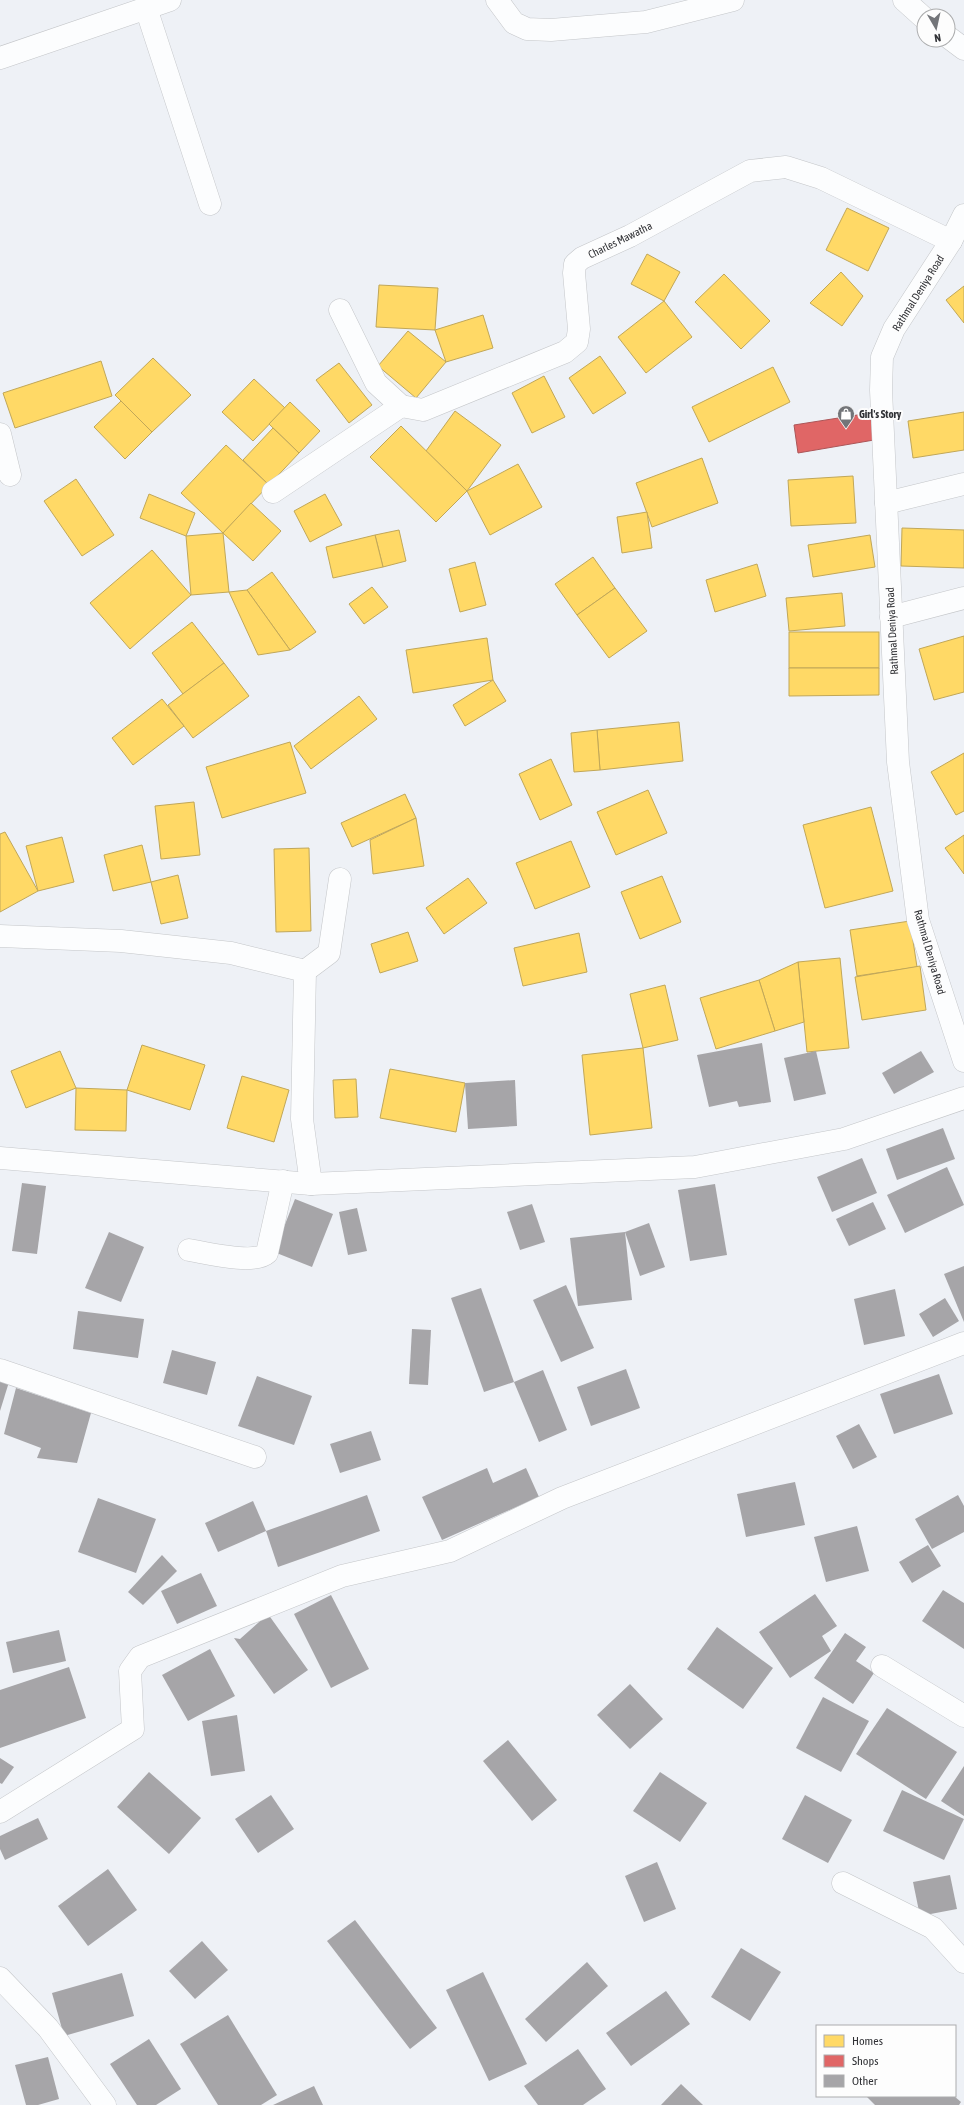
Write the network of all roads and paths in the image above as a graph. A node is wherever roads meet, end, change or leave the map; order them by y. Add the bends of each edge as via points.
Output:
1 (170, 0) edge
2 (497, 0) edge
3 (733, 0) edge
4 (904, 0) edge
5 (146, 8) junction
6 (916, 11) edge
7 (956, 44) edge
8 (964, 50) edge
9 (0, 58) edge
10 (210, 204) dead end
11 (964, 215) edge
12 (951, 241) junction
13 (340, 310) dead end
14 (401, 406) junction
15 (0, 434) edge
16 (10, 475) dead end
17 (964, 484) edge
18 (273, 492) dead end
19 (886, 503) junction
20 (964, 598) edge
21 (891, 617) junction
22 (340, 879) dead end
23 (0, 936) edge
24 (305, 972) junction
25 (964, 1061) edge
26 (964, 1098) edge
27 (0, 1158) edge
28 (282, 1181) junction
29 (311, 1184) junction
30 (190, 1250) dead end
31 (964, 1343) edge
32 (0, 1370) edge
33 (255, 1457) dead end
34 (882, 1666) dead end
35 (964, 1716) edge
36 (0, 1812) edge
37 (843, 1883) dead end
38 (964, 1962) edge
39 (0, 1978) edge
40 (105, 2105) edge

1 - 5 street
2 - 3 street via 514,23 527,29 552,30 646,22
4 - 6 street
5 - 9 street
5 - 10 street
7 - 8 street
11 - 12 street, Rathmal Deniya Road
12 - 14 street, Charles Mawatha via 821,178 786,168 750,171 630,236 582,258 575,264 579,330 577,342 565,352 423,410
12 - 19 street, Rathmal Deniya Road via 894,329 882,357
13 - 14 street via 376,383
14 - 18 street
15 - 16 street
17 - 19 street
19 - 21 street, Rathmal Deniya Road
20 - 21 street
21 - 25 street, Rathmal Deniya Road via 898,762 918,920
22 - 24 street via 329,953
23 - 24 street via 121,941 230,953
24 - 29 street via 302,1119
26 - 29 street via 844,1139 695,1167
27 - 28 street
28 - 29 street
28 - 30 street via 267,1253 263,1257 252,1258
31 - 36 street via 562,1498 450,1551 342,1576 140,1657 130,1671 133,1729
32 - 33 street
34 - 35 street
37 - 38 street via 933,1928
39 - 40 street via 48,2028

